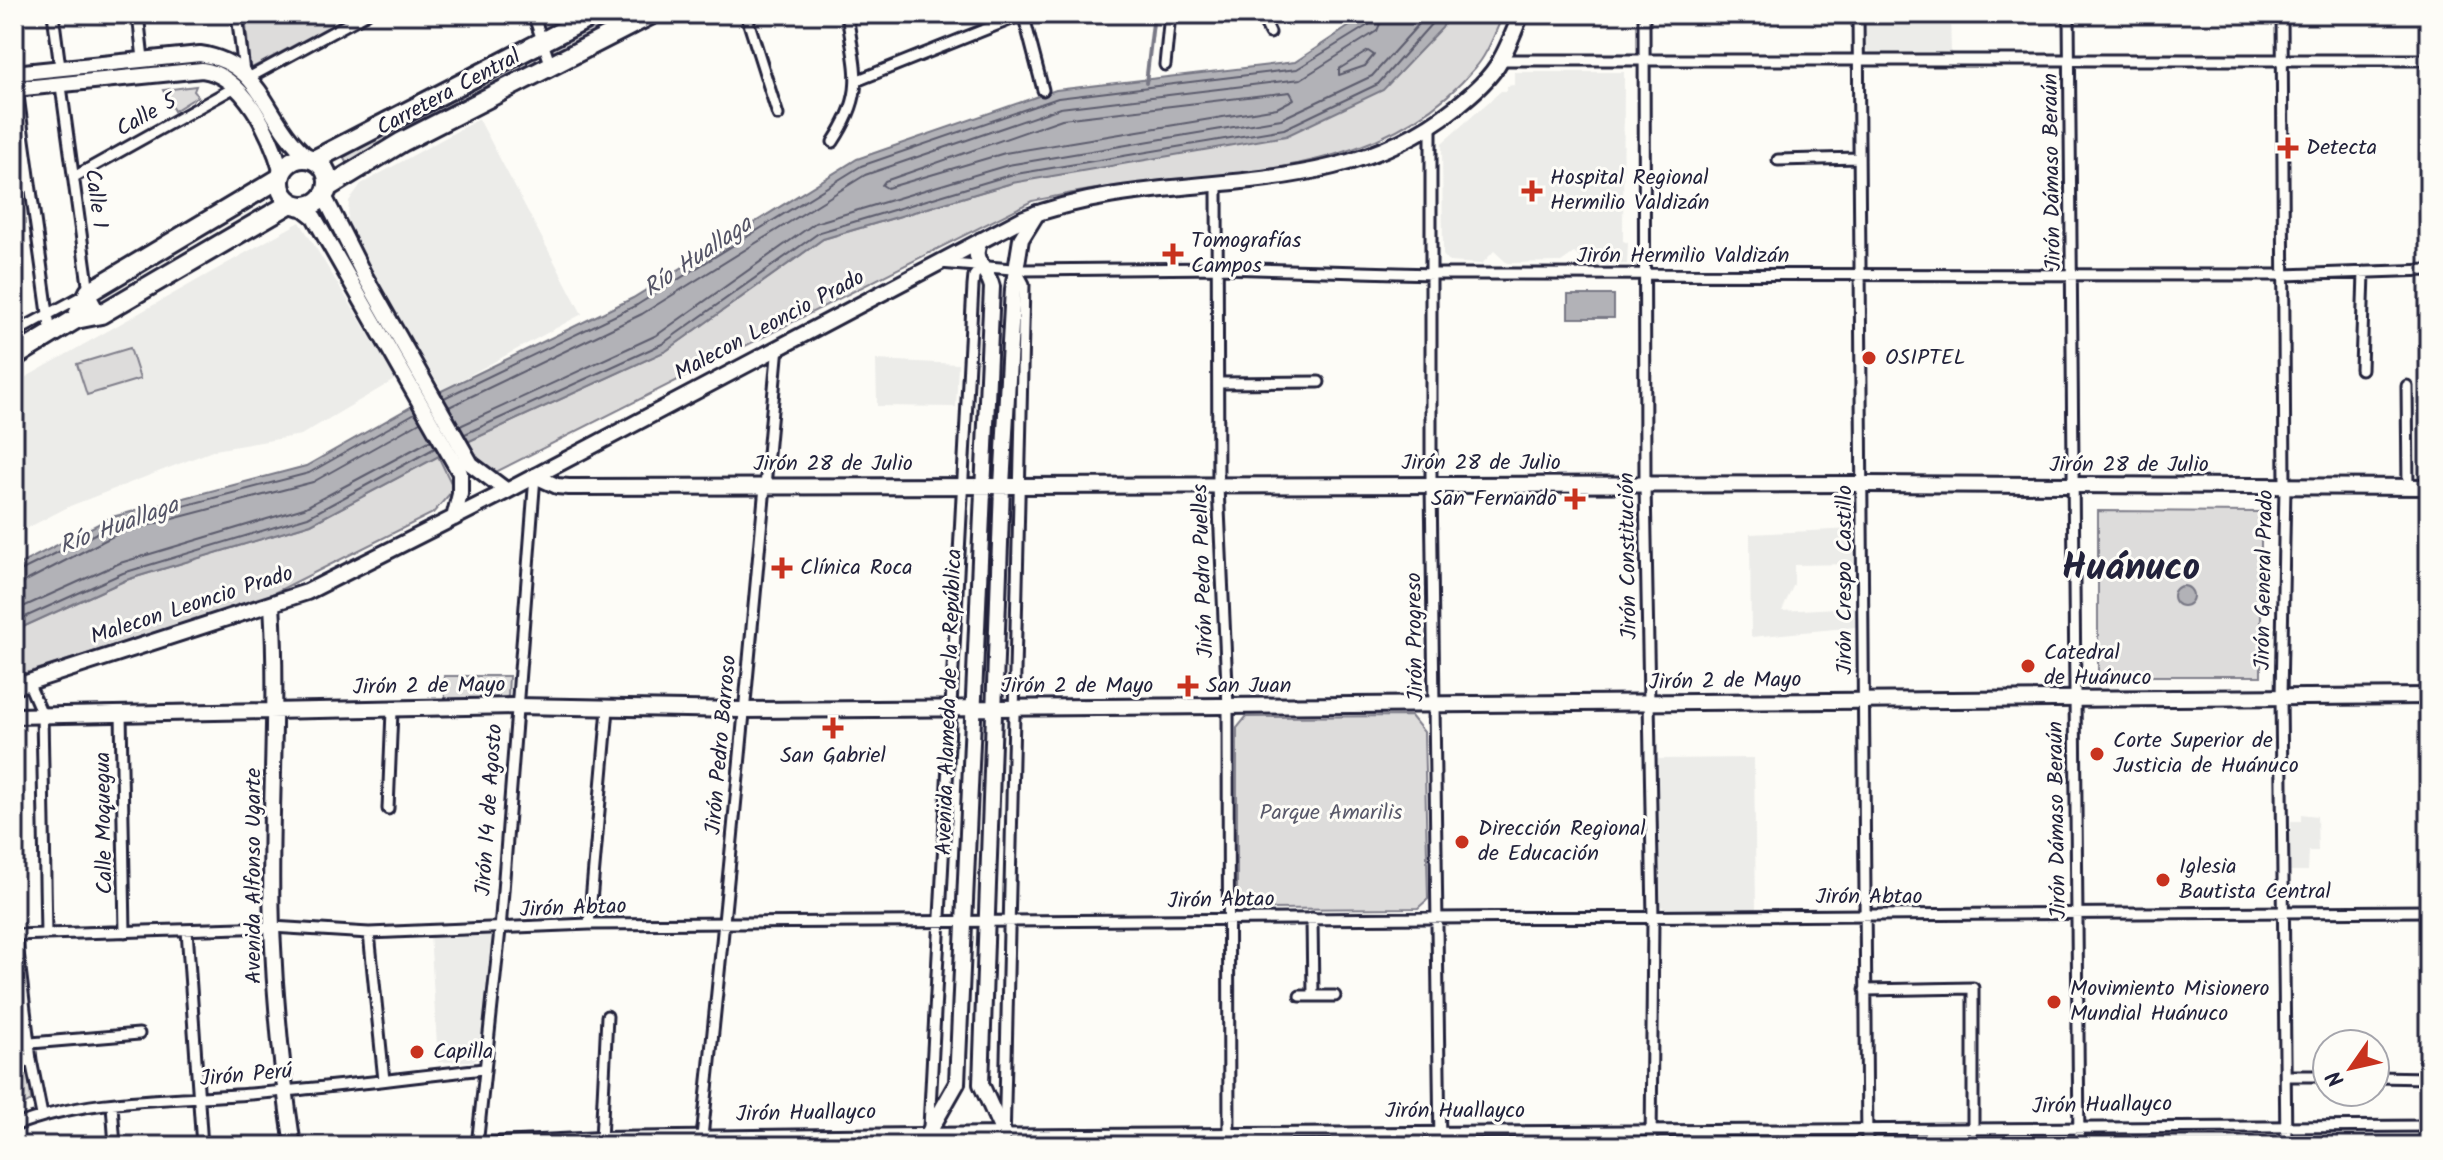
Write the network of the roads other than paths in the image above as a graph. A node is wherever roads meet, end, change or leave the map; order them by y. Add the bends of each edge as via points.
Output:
1 (53, 14) edge
2 (138, 14) edge
3 (237, 14) edge
4 (366, 14) edge
5 (533, 14) edge
6 (596, 14) edge
7 (746, 14) edge
8 (847, 14) edge
9 (1170, 14) edge
10 (1261, 14) edge
11 (1521, 14) edge
12 (1644, 14) edge
13 (1858, 14) edge
14 (2069, 14) edge
15 (2282, 14) edge
16 (1024, 15) edge
17 (639, 17) edge
18 (1270, 33) dead end
19 (541, 42) junction
20 (143, 59) junction
21 (1501, 60) junction
22 (2281, 60) junction
23 (2429, 60) edge
24 (1643, 61) junction
25 (1858, 61) junction
26 (2069, 61) junction
27 (1165, 65) dead end
28 (551, 66) junction
29 (60, 67) junction
30 (15, 68) edge
31 (247, 74) junction
32 (856, 81) junction
33 (61, 86) junction
34 (237, 86) junction
35 (16, 89) edge
36 (1043, 90) dead end
37 (778, 115) dead end
38 (1431, 126) junction
39 (833, 142) dead end
40 (1859, 158) junction
41 (311, 159) junction
42 (1778, 160) dead end
43 (281, 176) junction
44 (74, 177) junction
45 (30, 186) junction
46 (1217, 186) junction
47 (14, 187) edge
48 (326, 191) junction
49 (295, 204) junction
50 (1037, 213) junction
51 (981, 240) junction
52 (937, 263) junction
53 (981, 267) junction
54 (1220, 268) junction
55 (1016, 269) junction
56 (2429, 270) edge
57 (2364, 272) junction
58 (1859, 273) junction
59 (1433, 274) junction
60 (1645, 274) junction
61 (2072, 275) junction
62 (2284, 275) junction
63 (89, 292) junction
64 (48, 314) junction
65 (101, 314) junction
66 (76, 319) junction
67 (14, 333) edge
68 (51, 335) junction
69 (778, 346) junction
70 (14, 357) edge
71 (2361, 369) dead end
72 (1319, 382) dead end
73 (1219, 383) junction
74 (2407, 386) dead end
75 (465, 469) junction
76 (535, 476) junction
77 (1431, 484) junction
78 (1863, 484) junction
79 (765, 485) junction
80 (1645, 485) junction
81 (961, 486) junction
82 (981, 486) junction
83 (1002, 486) junction
84 (1021, 486) junction
85 (1218, 487) junction
86 (2285, 487) junction
87 (2429, 487) edge
88 (2074, 488) junction
89 (2408, 488) junction
90 (507, 491) junction
91 (454, 518) junction
92 (272, 605) junction
93 (21, 685) edge
94 (2429, 696) edge
95 (2281, 697) junction
96 (2074, 698) junction
97 (1862, 702) junction
98 (515, 706) junction
99 (1435, 706) junction
100 (1650, 706) junction
101 (1228, 707) junction
102 (608, 709) junction
103 (950, 709) junction
104 (972, 709) junction
105 (994, 709) junction
106 (1015, 709) junction
107 (277, 710) junction
108 (742, 710) junction
109 (392, 711) junction
110 (121, 713) junction
111 (42, 714) junction
112 (14, 716) edge
113 (388, 809) dead end
114 (2429, 911) edge
115 (2286, 912) junction
116 (1865, 915) junction
117 (2078, 915) junction
118 (1436, 916) junction
119 (1312, 918) junction
120 (1653, 918) junction
121 (1228, 919) junction
122 (939, 922) junction
123 (963, 922) junction
124 (987, 922) junction
125 (1009, 922) junction
126 (589, 924) junction
127 (726, 925) junction
128 (272, 927) junction
129 (187, 930) junction
130 (500, 930) junction
131 (125, 932) junction
132 (369, 933) junction
133 (46, 934) junction
134 (15, 935) edge
135 (1865, 990) junction
136 (1300, 996) dead end
137 (1313, 996) junction
138 (1335, 996) dead end
139 (607, 1016) dead end
140 (139, 1034) dead end
141 (31, 1043) junction
142 (31, 1060) junction
143 (14, 1064) edge
144 (483, 1069) junction
145 (2287, 1076) junction
146 (2311, 1076) edge
147 (2391, 1077) edge
148 (2429, 1078) edge
149 (384, 1080) junction
150 (285, 1092) junction
151 (198, 1098) junction
152 (112, 1105) junction
153 (42, 1115) junction
154 (2286, 1125) junction
155 (14, 1126) edge
156 (2429, 1126) edge
157 (1866, 1129) junction
158 (2079, 1129) junction
159 (1973, 1130) junction
160 (1651, 1132) junction
161 (1440, 1133) junction
162 (1229, 1134) junction
163 (601, 1140) junction
164 (928, 1140) edge
165 (1004, 1141) edge
166 (702, 1142) edge
167 (115, 1146) edge
168 (202, 1146) edge
169 (293, 1146) edge
170 (479, 1146) edge
171 (1229, 1146) edge
172 (1440, 1146) edge
173 (1651, 1146) edge
174 (1867, 1146) edge
175 (2079, 1146) edge
176 (2286, 1146) edge

1 - 29 street
2 - 20 street
3 - 31 street
4 - 31 street
5 - 19 street
6 - 19 highway, Carretera Central
7 - 37 street
8 - 32 street
9 - 27 street
10 - 18 street
11 - 21 street, Malecon Leoncio Prado
12 - 24 street, Jirón Constitución
13 - 25 street, Jirón Crespo Castillo
14 - 26 street, Jirón Dámaso Beraún
15 - 22 street, Jirón General Prado
16 - 32 street
16 - 36 street
17 - 28 highway, Carretera Central
19 - 28 street
19 - 41 highway, Carretera Central
20 - 29 street
20 - 31 street via 222,57
21 - 24 street
21 - 38 street, Malecon Leoncio Prado via 1469,97
22 - 23 street
22 - 26 street
22 - 62 street, Jirón General Prado
24 - 25 street
24 - 60 street, Jirón Constitución
25 - 26 street
25 - 40 street, Jirón Crespo Castillo
26 - 61 street, Jirón Dámaso Beraún
28 - 48 highway, Carretera Central via 402,142
29 - 30 street
30 - 35 street
31 - 41 street via 285,137
32 - 39 street via 852,114
33 - 34 street via 202,70 218,72
33 - 35 street
33 - 44 street, Calle 1
34 - 43 street via 275,150
34 - 44 street, Calle 5
35 - 45 street
38 - 46 street, Malecon Leoncio Prado via 1406,141 1325,169
38 - 59 street, Jirón Progreso
40 - 42 street
40 - 58 street, Jirón Crespo Castillo
41 - 43 highway via 292,161
41 - 48 highway via 325,171
43 - 49 highway via 280,187
43 - 63 highway
44 - 63 street, Calle 1
45 - 47 street
45 - 64 street
46 - 50 street, Malecon Leoncio Prado via 1094,198
46 - 54 street, Jirón Pedro Puelles
48 - 49 highway via 318,202
48 - 75 street
49 - 65 highway
49 - 75 street via 314,217
50 - 51 street, Malecon Leoncio Prado
50 - 55 street, Avenida Alameda de la República via 1025,228
51 - 52 street, Malecon Leoncio Prado
51 - 53 street, Avenida Alameda de la República via 975,250
52 - 53 street, Jirón Hermilio Valdizán
52 - 69 street, Malecon Leoncio Prado
53 - 55 street, Jirón Hermilio Valdizán
53 - 81 street, Avenida Alameda de la República via 973,286
53 - 82 street, Avenida Alameda de la República via 992,287
54 - 55 street, Jirón Hermilio Valdizán
54 - 59 street, Jirón Hermilio Valdizán
54 - 73 street, Jirón Pedro Puelles
55 - 83 street, Avenida Alameda de la República
55 - 84 street, Avenida Alameda de la República via 1024,284
56 - 57 street, Jirón Hermilio Valdizán
57 - 62 street, Jirón Hermilio Valdizán
57 - 71 street
58 - 60 street, Jirón Hermilio Valdizán
58 - 61 street, Jirón Hermilio Valdizán
58 - 78 street, Jirón Crespo Castillo
59 - 60 street, Jirón Hermilio Valdizán
59 - 77 street, Jirón Progreso
60 - 80 street, Jirón Constitución
61 - 62 street, Jirón Hermilio Valdizán
61 - 88 street, Jirón Dámaso Beraún
62 - 86 street, Jirón General Prado
63 - 64 street
63 - 65 street, Calle 1
63 - 66 highway
64 - 67 street
64 - 68 street
65 - 66 highway
66 - 68 highway
68 - 70 highway
69 - 76 street, Malecon Leoncio Prado
69 - 79 street, Jirón Pedro Barroso
72 - 73 street
73 - 85 street, Jirón Pedro Puelles
74 - 89 street
75 - 90 street
75 - 91 street
76 - 79 street, Jirón 28 de Julio via 569,487
76 - 90 street, Malecon Leoncio Prado
76 - 98 street, Jirón 14 de Agosto
77 - 80 street, Jirón 28 de Julio
77 - 85 street, Jirón 28 de Julio
77 - 99 street, Jirón Progreso
78 - 80 street, Jirón 28 de Julio
78 - 88 street, Jirón 28 de Julio
78 - 97 street, Jirón Crespo Castillo
79 - 81 street, Jirón 28 de Julio
79 - 108 street, Jirón Pedro Barroso
80 - 100 street, Jirón Constitución
81 - 82 street, Jirón 28 de Julio
81 - 103 street, Avenida Alameda de la República
82 - 83 street, Jirón 28 de Julio
82 - 104 street, Avenida Alameda de la República
83 - 84 street, Jirón 28 de Julio
83 - 105 street, Avenida Alameda de la República
84 - 85 street, Jirón 28 de Julio
84 - 106 street, Avenida Alameda de la República
85 - 101 street, Jirón Pedro Puelles
86 - 88 street, Jirón 28 de Julio
86 - 89 street, Jirón 28 de Julio
86 - 95 street, Jirón General Prado
87 - 89 street, Jirón 28 de Julio
88 - 96 street, Jirón Dámaso Beraún
90 - 91 street, Malecon Leoncio Prado
91 - 92 street, Malecon Leoncio Prado
92 - 93 street, Malecon Leoncio Prado
92 - 107 street, Avenida Alfonso Ugarte
93 - 111 street
94 - 95 street, Jirón 2 de Mayo
95 - 96 street, Jirón 2 de Mayo
95 - 115 street, Jirón General Prado
96 - 97 street, Jirón 2 de Mayo
96 - 117 street, Jirón Dámaso Beraún
97 - 100 street, Jirón 2 de Mayo
97 - 116 street, Jirón Crespo Castillo
98 - 102 street, Jirón 2 de Mayo
98 - 109 street, Jirón 2 de Mayo
98 - 130 street, Jirón 14 de Agosto
99 - 100 street, Jirón 2 de Mayo
99 - 101 street, Jirón 2 de Mayo
99 - 118 street, Jirón Progreso
100 - 120 street, Jirón Constitución
101 - 106 street, Jirón 2 de Mayo
101 - 121 street, Jirón Pedro Puelles
102 - 108 street, Jirón 2 de Mayo
102 - 126 street
103 - 104 street, Jirón 2 de Mayo
103 - 108 street, Jirón 2 de Mayo
103 - 122 street, Avenida Alameda de la República
104 - 105 street, Jirón 2 de Mayo
104 - 123 street, Avenida Alameda de la República
105 - 106 street, Jirón 2 de Mayo
105 - 124 street, Avenida Alameda de la República
106 - 125 street, Avenida Alameda de la República
107 - 109 street, Jirón 2 de Mayo
107 - 110 street, Jirón 2 de Mayo
107 - 128 street, Avenida Alfonso Ugarte
108 - 127 street, Jirón Pedro Barroso
109 - 113 street
110 - 111 street, Jirón 2 de Mayo
110 - 131 street, Calle Moquegua
111 - 112 street, Jirón 2 de Mayo
111 - 133 street
114 - 115 street, Jirón Abtao
115 - 117 street, Jirón Abtao
115 - 145 street, Jirón General Prado
116 - 117 street, Jirón Abtao
116 - 120 street, Jirón Abtao
116 - 135 street, Jirón Crespo Castillo
117 - 158 street, Jirón Dámaso Beraún
118 - 119 street, Jirón Abtao
118 - 120 street, Jirón Abtao
118 - 161 street, Jirón Progreso
119 - 121 street, Jirón Abtao
119 - 137 street
120 - 160 street, Jirón Constitución
121 - 125 street, Jirón Abtao
121 - 162 street, Jirón Pedro Puelles
122 - 123 street, Jirón Abtao
122 - 127 street, Jirón Abtao
122 - 164 street, Avenida Alameda de la República
123 - 124 street, Jirón Abtao
123 - 164 street, Avenida Alameda de la República via 957,1083
124 - 125 street, Jirón Abtao
124 - 165 street, Avenida Alameda de la República via 981,1084
125 - 165 street, Avenida Alameda de la República
126 - 127 street, Jirón Abtao
126 - 130 street, Jirón Abtao
127 - 166 street, Jirón Pedro Barroso
128 - 129 street, Jirón Abtao
128 - 132 street, Jirón Abtao
128 - 150 street, Avenida Alfonso Ugarte
129 - 131 street, Jirón Abtao
129 - 151 street
130 - 132 street, Jirón Abtao
130 - 144 street, Jirón 14 de Agosto
131 - 133 street, Jirón Abtao
132 - 149 street
133 - 134 street, Jirón Abtao
134 - 141 street
135 - 157 street, Jirón Crespo Castillo
135 - 159 street via 1973,988
136 - 137 street
137 - 138 street
139 - 163 street
140 - 141 street
141 - 142 street
142 - 143 street
142 - 153 street
144 - 149 street, Jirón Perú
144 - 170 street, Jirón 14 de Agosto
145 - 146 street
145 - 154 street, Jirón General Prado
147 - 148 street
149 - 150 street, Jirón Perú
150 - 151 street, Jirón Perú
150 - 169 street, Avenida Alfonso Ugarte
151 - 152 street, Jirón Perú
151 - 168 street
152 - 153 street, Jirón Perú
152 - 167 street
153 - 155 street, Jirón Perú
154 - 156 street, Jirón Huallayco
154 - 158 street, Jirón Huallayco
154 - 176 street, Jirón General Prado
157 - 159 street, Jirón Huallayco
157 - 160 street, Jirón Huallayco
157 - 174 street, Jirón Crespo Castillo
158 - 159 street, Jirón Huallayco
158 - 175 street, Jirón Dámaso Beraún
160 - 161 street, Jirón Huallayco
160 - 173 street, Jirón Constitución
161 - 162 street, Jirón Huallayco
161 - 172 street, Jirón Progreso
162 - 165 street, Jirón Huallayco
162 - 171 street, Jirón Pedro Puelles
163 - 166 street, Jirón Huallayco
163 - 170 street, Jirón Huallayco
164 - 165 street, Jirón Huallayco
164 - 166 street, Jirón Huallayco

